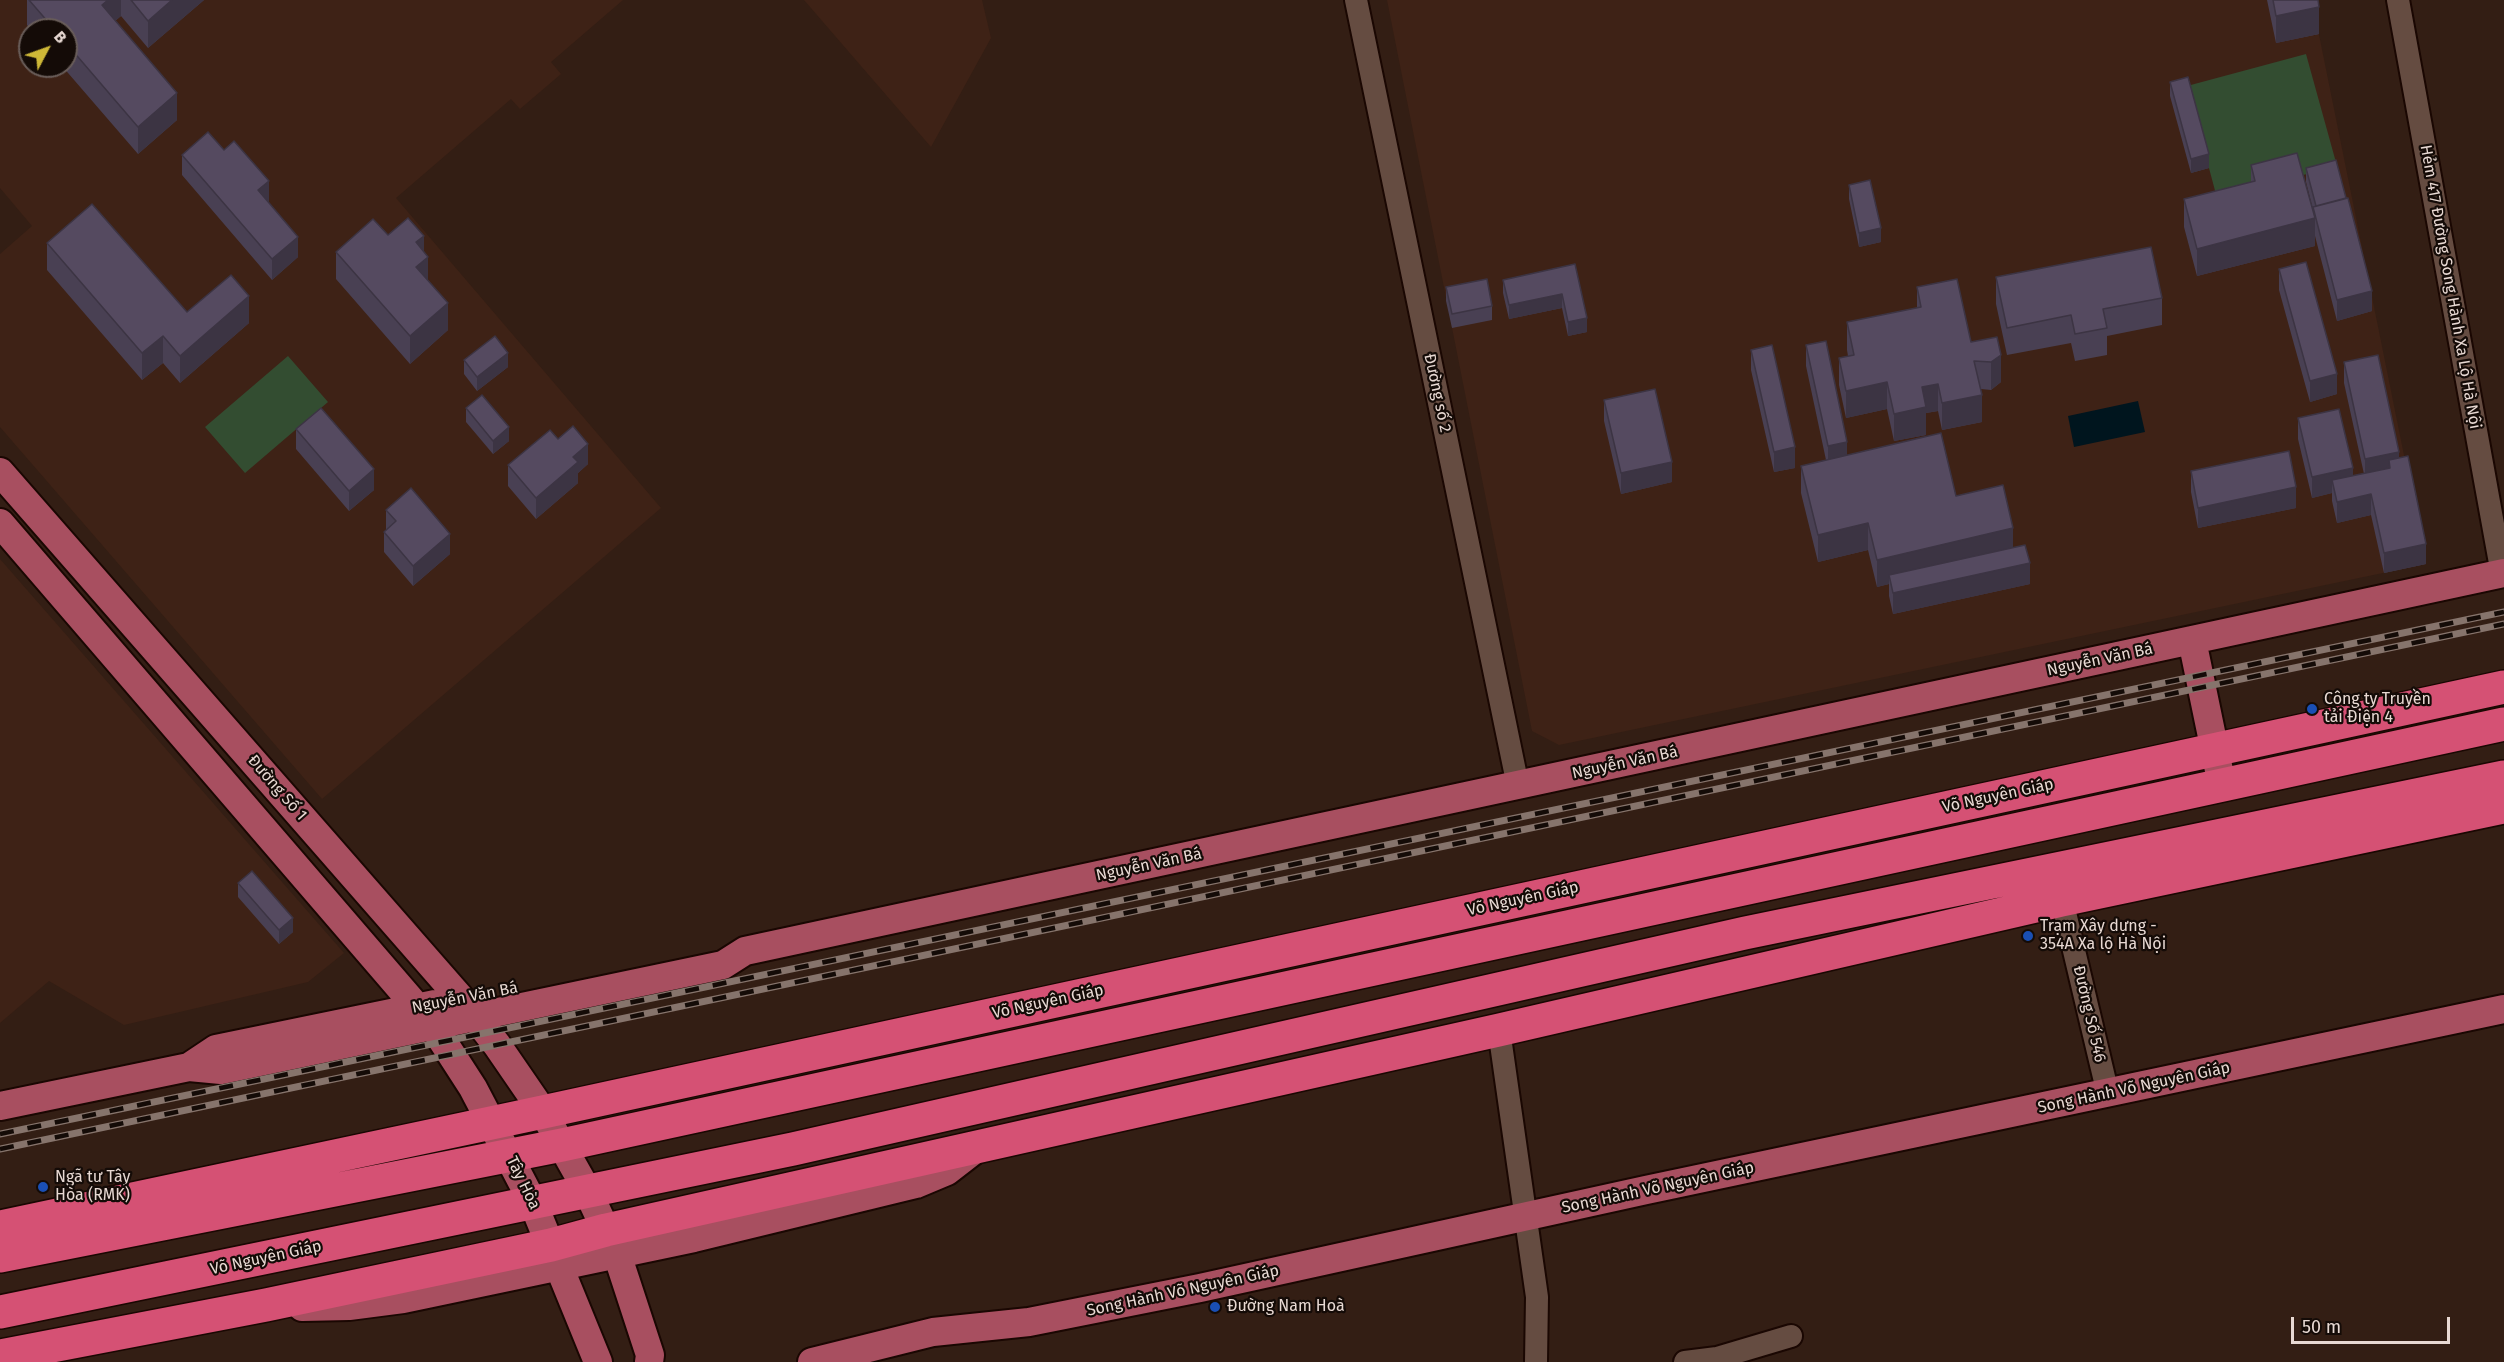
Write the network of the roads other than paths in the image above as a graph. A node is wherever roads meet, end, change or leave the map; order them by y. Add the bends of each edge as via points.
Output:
1 (1356, 0) edge
2 (2398, 0) edge
3 (0, 472) edge
4 (0, 524) edge
5 (2503, 573) edge
6 (2192, 640) junction
7 (2504, 687) edge
8 (2504, 724) edge
9 (2215, 749) junction
10 (2504, 777) edge
11 (2222, 785) junction
12 (1518, 786) junction
13 (2504, 807) edge
14 (2062, 900) junction
15 (468, 1007) junction
16 (2504, 1009) edge
17 (426, 1016) junction
18 (1499, 1030) junction
19 (2108, 1094) junction
20 (0, 1106) edge
21 (543, 1112) junction
22 (492, 1122) junction
23 (562, 1145) junction
24 (978, 1147) junction
25 (509, 1155) junction
26 (734, 1162) junction
27 (639, 1181) junction
28 (812, 1184) junction
29 (588, 1192) junction
30 (533, 1203) junction
31 (1527, 1217) junction
32 (0, 1227) edge
33 (612, 1242) junction
34 (556, 1255) junction
35 (0, 1256) edge
36 (0, 1312) edge
37 (1791, 1336) dead end
38 (0, 1356) edge
39 (598, 1362) edge
40 (649, 1362) edge
41 (812, 1362) edge
42 (1536, 1362) edge
43 (1685, 1362) edge

1 - 12 street, Đường số 2
2 - 5 street, Hẻm 417 Đường Song Hành Xa Lộ Hà Nội
3 - 15 main road, Đường Số 1
4 - 17 main road
5 - 6 main road, Nguyễn Văn Bá
6 - 9 main road
6 - 12 main road, Nguyễn Văn Bá
7 - 9 highway, Võ Nguyên Giáp
8 - 11 highway
9 - 11 main road
9 - 21 highway, Võ Nguyên Giáp
10 - 26 highway via 1746,933
11 - 23 highway
12 - 15 main road, Nguyễn Văn Bá via 745,951 723,965
13 - 14 highway
14 - 18 highway
14 - 19 street, Đường Số 546
15 - 17 main road, Nguyễn Văn Bá
15 - 21 main road, Đường Số 1
16 - 19 main road, Song Hành Võ Nguyên Giáp
17 - 20 main road, Nguyễn Văn Bá via 216,1049 189,1066
17 - 22 main road
18 - 24 highway
18 - 31 street
19 - 31 main road, Song Hành Võ Nguyên Giáp
21 - 22 highway, Võ Nguyên Giáp
21 - 23 main road, Đường Số 1
22 - 25 main road, Tây Hòa
22 - 32 highway
23 - 25 highway
23 - 29 main road, Đường Số 1
24 - 28 highway
24 - 33 main road via 947,1171 916,1184 694,1238
25 - 30 main road, Tây Hòa
25 - 35 highway
26 - 27 highway
26 - 28 highway
27 - 29 highway, Võ Nguyên Giáp
27 - 33 highway
28 - 33 highway
29 - 30 highway, Võ Nguyên Giáp
29 - 33 main road, Đường Số 1
30 - 34 main road, Tây Hòa
30 - 36 highway, Võ Nguyên Giáp
31 - 41 main road, Song Hành Võ Nguyên Giáp via 1029,1322 933,1332
31 - 42 street via 1537,1297
33 - 34 highway
33 - 40 main road via 650,1355
34 - 38 highway
34 - 39 main road, Tây Hòa
37 - 43 street via 1717,1358

